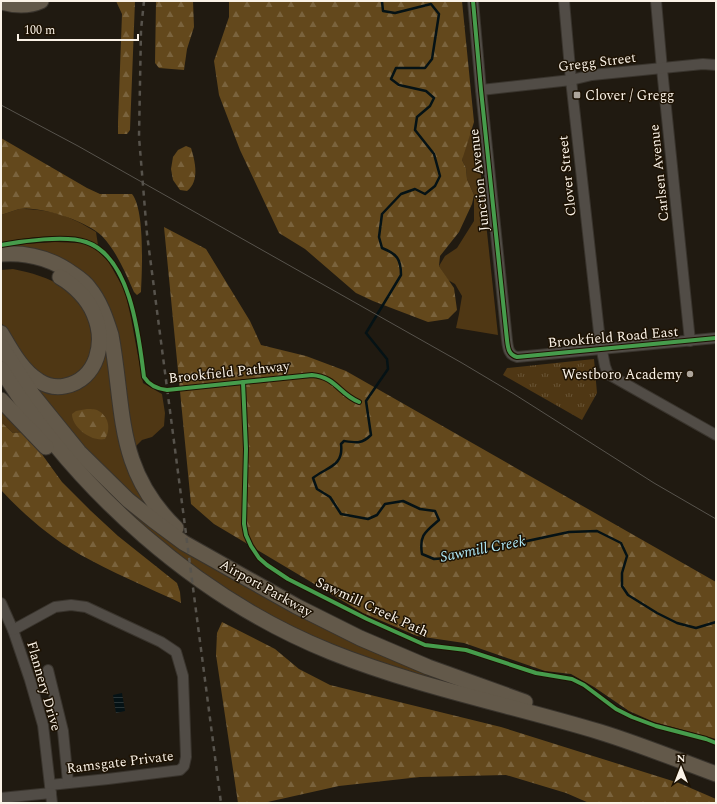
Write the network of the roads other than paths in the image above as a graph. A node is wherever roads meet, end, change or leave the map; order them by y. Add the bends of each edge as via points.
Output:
1 (41, 1) edge
2 (473, 1) edge
3 (564, 1) edge
4 (656, 1) edge
5 (1, 2) edge
6 (716, 65) edge
7 (662, 69) junction
8 (571, 80) junction
9 (481, 90) junction
10 (1, 254) edge
11 (1, 264) edge
12 (1, 333) edge
13 (716, 338) edge
14 (690, 341) junction
15 (1, 346) edge
16 (601, 348) junction
17 (513, 356) joint
18 (1, 369) edge
19 (1, 400) edge
20 (716, 435) edge
21 (141, 532) junction
22 (213, 558) junction
23 (1, 603) edge
24 (13, 630) junction
25 (48, 670) dead end
26 (601, 732) junction
27 (716, 774) edge
28 (68, 782) junction
29 (51, 794) edge
30 (1, 798) edge

1 - 5 highway via 18,6
2 - 9 street, Junction Avenue
3 - 8 street, Clover Street
4 - 7 street, Carlsen Avenue
6 - 7 street, Gregg Street
7 - 8 street, Gregg Street via 592,75
7 - 14 street, Carlsen Avenue
8 - 9 street, Gregg Street
8 - 16 street, Clover Street
9 - 17 street, Junction Avenue via 508,349
10 - 22 highway via 46,259 62,266 90,289 111,335 124,430 135,471 149,497 168,520
11 - 12 highway via 21,264 45,269 78,291 90,306 97,323 97,358 79,382 62,386 46,385 26,370
13 - 14 street, Brookfield Road East
14 - 16 street, Brookfield Road East
15 - 22 highway, Airport Parkway via 44,410 100,473 153,520 184,543
16 - 17 street, Brookfield Road East
16 - 20 street, Clover Street via 608,374
18 - 21 highway, Airport Parkway via 41,427 69,460 109,503
19 - 21 highway via 85,486
21 - 26 highway, Airport Parkway via 174,560 237,604 274,625 330,651 397,675
22 - 26 highway, Airport Parkway via 296,606 360,638 428,667
23 - 24 street, Flannery Drive
24 - 28 street, Ramsgate Private via 55,607 86,607 161,642 176,652 183,676 186,757 184,766 173,771
24 - 29 street, Flannery Drive via 43,725
25 - 28 street, Flannery Drive via 63,731
26 - 27 highway, Airport Parkway
28 - 29 street, Ramsgate Private
29 - 30 street, Ramsgate Private

